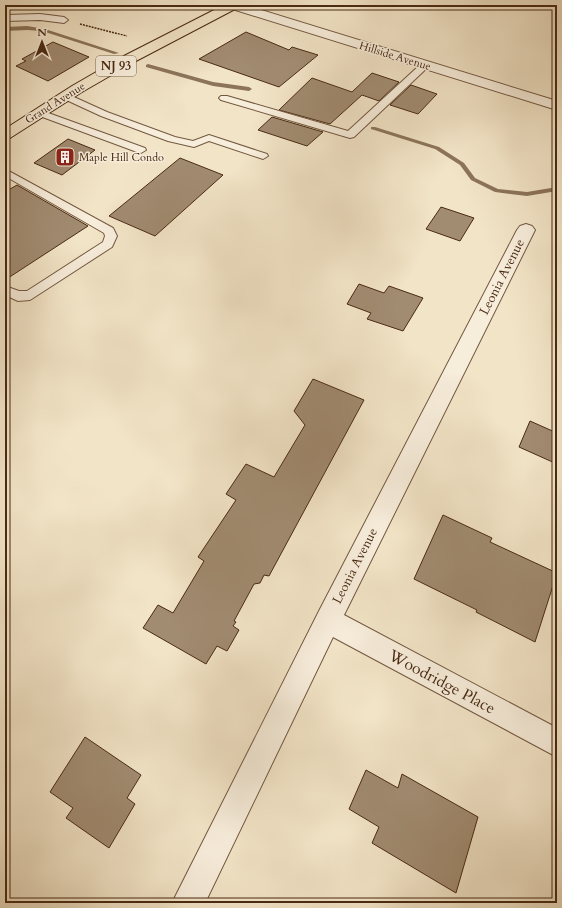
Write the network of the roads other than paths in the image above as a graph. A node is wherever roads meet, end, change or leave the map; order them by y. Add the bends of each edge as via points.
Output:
1 (233, 5) edge
2 (5, 18) edge
3 (64, 20) road end
4 (425, 65) junction
5 (65, 96) junction
6 (224, 98) dead end
7 (557, 106) edge
8 (40, 113) junction
9 (5, 135) edge
10 (141, 150) dead end
11 (263, 156) dead end
12 (5, 172) edge
13 (526, 230) dead end
14 (5, 290) edge
15 (328, 620) junction
16 (557, 743) edge
17 (188, 903) edge

1 - 4 street, Hillside Avenue
1 - 5 main road, Grand Avenue / NJ 93
2 - 3 lane via 40,16
4 - 6 lane via 350,135
4 - 7 street, Hillside Avenue
5 - 8 main road, Grand Avenue / NJ 93
5 - 11 lane via 104,114 172,139 194,144 209,138
8 - 9 main road, Grand Avenue / NJ 93
8 - 10 lane
12 - 14 lane via 109,231 111,236 108,244 30,295 18,296
13 - 15 street, Leonia Avenue
15 - 16 street, Woodridge Place
15 - 17 street, Leonia Avenue

